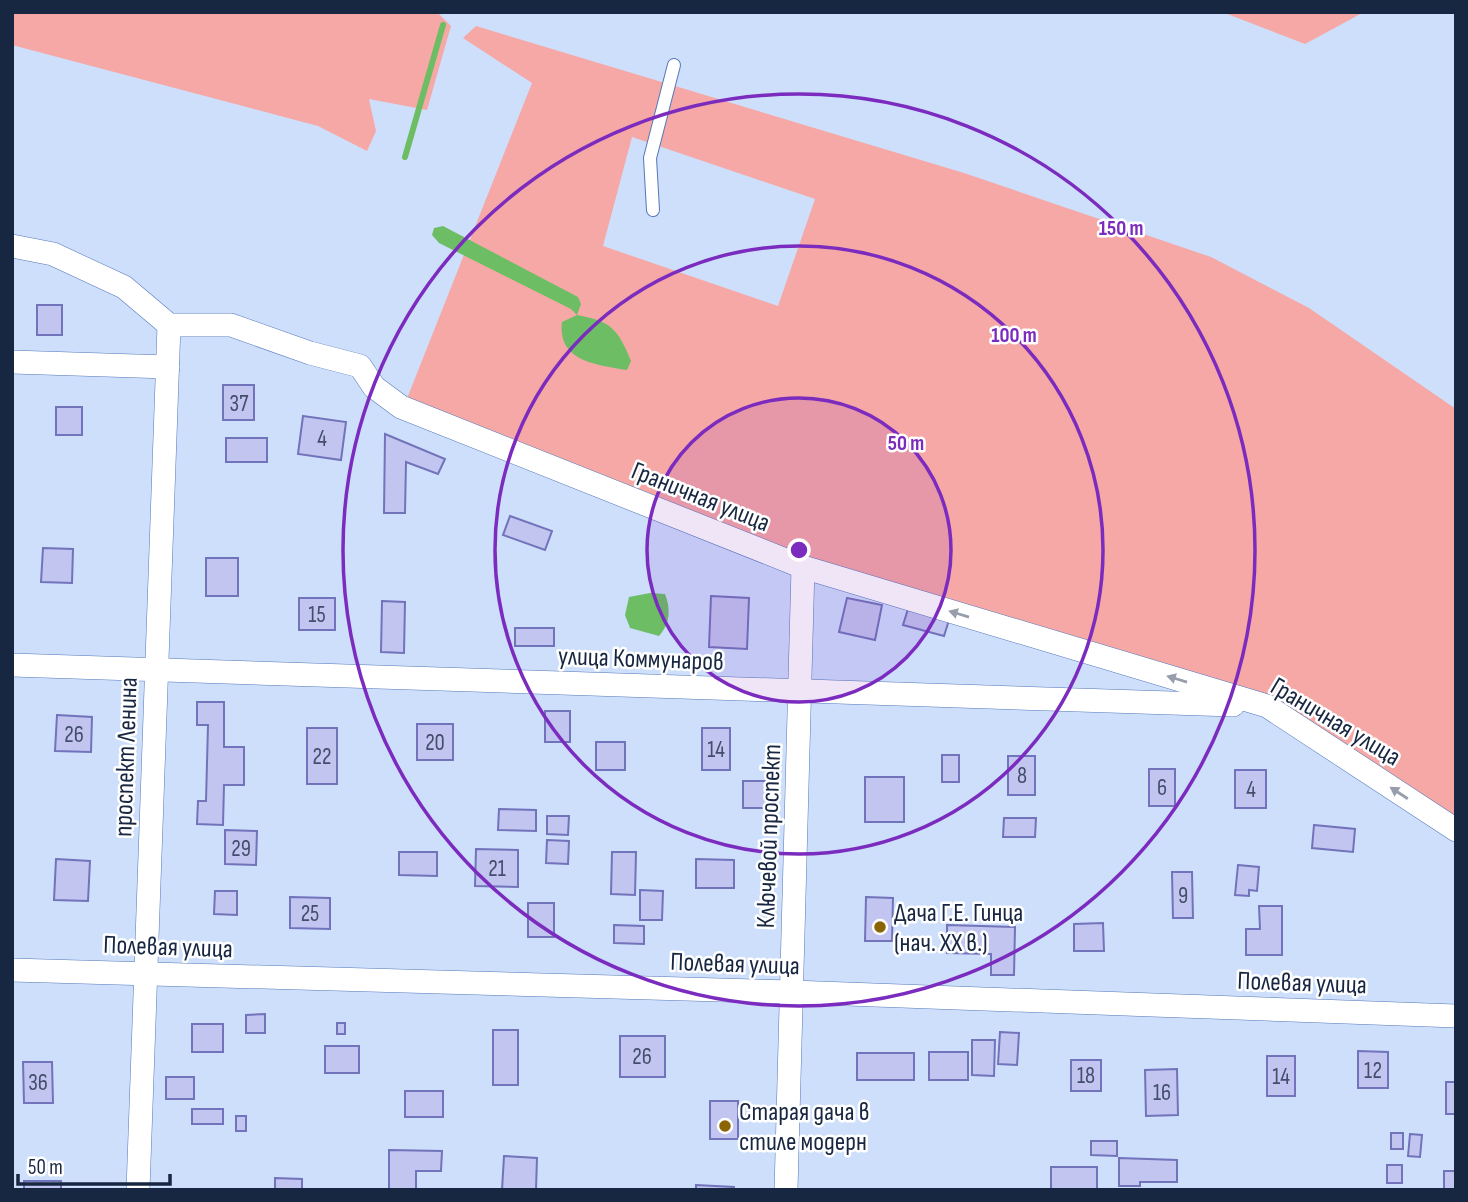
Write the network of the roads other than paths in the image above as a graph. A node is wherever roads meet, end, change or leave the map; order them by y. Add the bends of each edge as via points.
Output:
1 (674, 65) dead end
2 (653, 210) dead end
3 (12, 246) edge
4 (169, 326) junction
5 (12, 362) edge
6 (168, 367) junction
7 (803, 567) junction
8 (12, 665) edge
9 (156, 670) junction
10 (800, 691) junction
11 (1267, 706) junction
12 (1456, 830) edge
13 (12, 970) edge
14 (145, 974) junction
15 (792, 992) junction
16 (1456, 1016) edge
17 (138, 1190) edge
18 (786, 1190) edge

1 - 2 lane via 650,158
3 - 4 street via 53,254 124,286
4 - 6 street, проспект Ленина
4 - 7 street, Граничная улица via 231,325 360,366 374,387 401,407
5 - 6 street
6 - 9 street, проспект Ленина
7 - 10 street, Ключевой проспект
11 -> 7 street, Граничная улица
8 - 9 street, улица Коммунаров
9 - 10 street, улица Коммунаров
9 - 14 street, проспект Ленина
10 - 11 street, улица Коммунаров
10 - 15 street, Ключевой проспект
12 -> 11 street, Граничная улица
13 - 14 street, Полевая улица
14 - 15 street, Полевая улица
14 - 17 street, проспект Ленина
15 - 16 street, Полевая улица
15 - 18 street, Ключевой проспект

